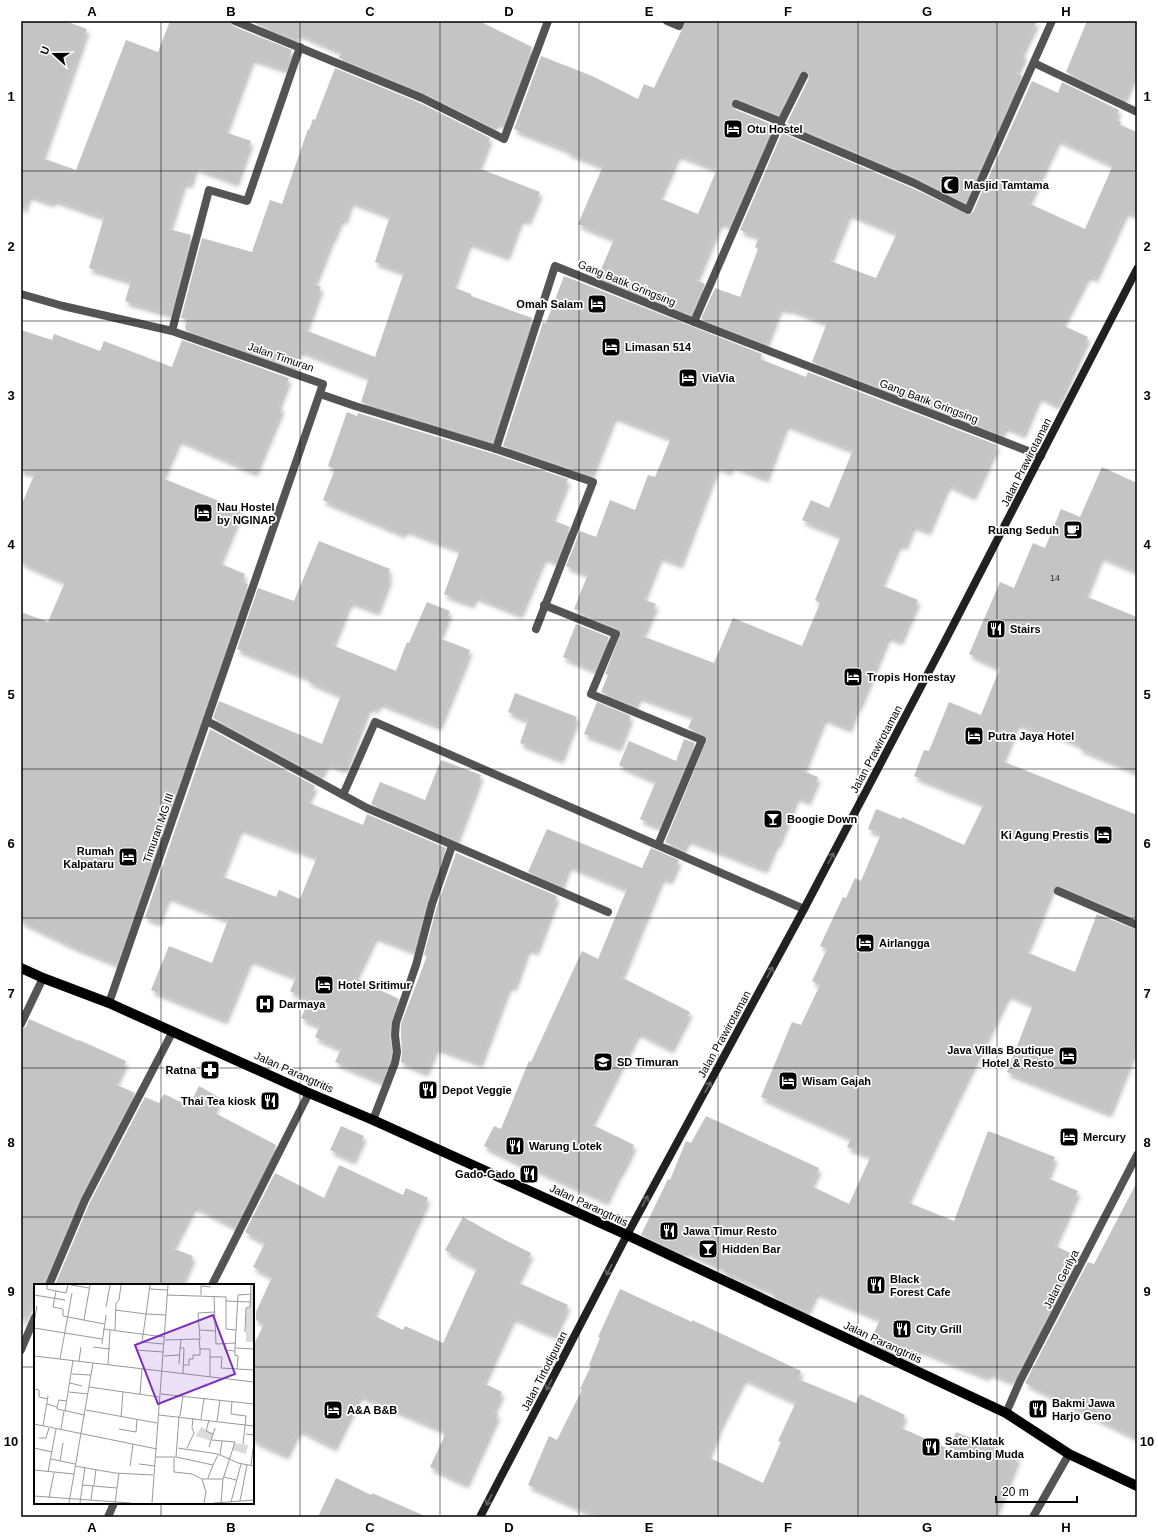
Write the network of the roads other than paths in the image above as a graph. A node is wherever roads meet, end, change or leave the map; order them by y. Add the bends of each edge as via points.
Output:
1 (235, 21) edge
2 (548, 21) edge
3 (667, 21) edge
4 (681, 21) edge
5 (1052, 21) edge
6 (300, 47) junction
7 (1034, 62) junction
8 (804, 76) dead end
9 (736, 104) dead end
10 (1137, 112) edge
11 (780, 124) junction
12 (1137, 269) edge
13 (21, 294) edge
14 (694, 322) junction
15 (172, 331) junction
16 (320, 394) junction
17 (496, 449) junction
18 (1041, 456) junction
19 (544, 605) junction
20 (536, 629) dead end
21 (207, 721) junction
22 (343, 795) junction
23 (658, 845) junction
24 (452, 846) junction
25 (1058, 891) dead end
26 (804, 910) junction
27 (608, 912) dead end
28 (1137, 925) edge
29 (21, 968) edge
30 (43, 978) junction
31 (109, 1003) junction
32 (21, 1024) edge
33 (173, 1031) junction
34 (309, 1093) junction
35 (373, 1120) junction
36 (1137, 1155) edge
37 (627, 1235) junction
38 (48, 1284) edge
39 (213, 1284) edge
40 (34, 1319) edge
41 (21, 1350) edge
42 (1006, 1413) junction
43 (1069, 1454) junction
44 (1137, 1486) edge
45 (114, 1504) edge
46 (108, 1517) edge
47 (480, 1517) edge
48 (1032, 1517) edge

1 - 6 street
2 - 6 street via 504,139 422,98
3 - 4 street via 679,26
5 - 7 street
6 - 15 street via 247,201 209,190
7 - 10 street
7 - 11 street via 968,210 914,183
8 - 11 street
9 - 11 street
11 - 14 street
12 - 18 street, Jalan Prawirotaman
13 - 15 street, Jalan Timuran
14 - 17 street, Gang Batik Gringsing via 555,266
14 - 18 street, Gang Batik Gringsing
15 - 16 street, Jalan Timuran via 323,384
16 - 17 street
16 - 21 street, Timuran MG III
17 - 19 street via 593,482
26 -> 18 street, Jalan Prawirotaman
19 - 20 street
19 - 23 street via 616,634 590,694 702,740
21 - 22 street
21 - 31 street, Timuran MG III
22 - 23 street via 375,722
22 - 24 street
23 - 26 street
24 - 27 street
24 - 35 street via 396,1023 395,1063
25 - 28 street
37 -> 26 street, Jalan Prawirotaman
29 - 30 main road, Jalan Parangtritis
30 - 31 main road, Jalan Parangtritis
30 - 32 street
31 - 33 main road, Jalan Parangtritis
33 - 34 main road, Jalan Parangtritis
33 - 38 street via 85,1200
34 - 35 main road, Jalan Parangtritis
34 - 39 street
35 - 37 main road, Jalan Parangtritis
36 - 42 street, Jalan Gerilya
37 - 42 main road, Jalan Parangtritis
37 -> 47 street, Jalan Tirtodipuran
40 - 41 street
42 - 43 main road, Jalan Parangtritis
43 - 44 main road, Jalan Parangtritis
43 - 48 street
45 - 46 street

